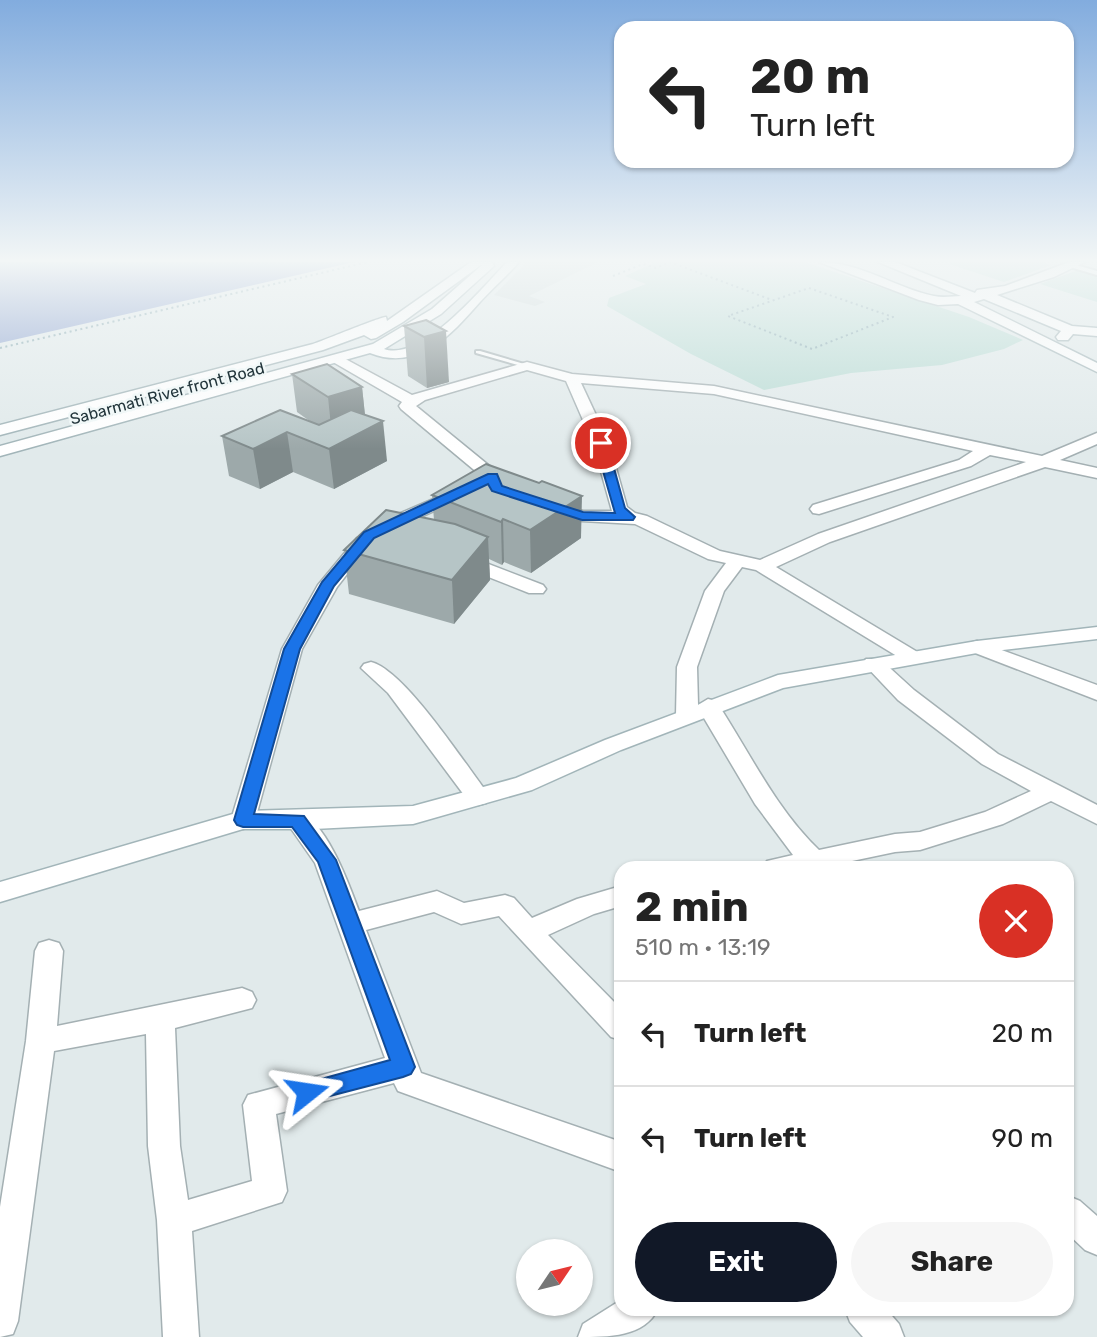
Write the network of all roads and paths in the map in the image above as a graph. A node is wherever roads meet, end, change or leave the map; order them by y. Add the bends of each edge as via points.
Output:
1 (101, 324) edge
2 (375, 324) edge
3 (392, 324) edge
4 (421, 324) edge
5 (454, 324) edge
6 (749, 324) edge
7 (874, 324) edge
8 (1021, 324) edge
9 (1042, 324) edge
10 (1097, 332) edge
11 (1066, 334) junction
12 (0, 348) edge
13 (371, 349) junction
14 (478, 352) dead end
15 (1097, 353) edge
16 (338, 359) junction
17 (527, 366) junction
18 (1097, 368) edge
19 (572, 378) junction
20 (413, 402) junction
21 (0, 430) edge
22 (0, 436) edge
23 (1097, 438) edge
24 (988, 449) junction
25 (0, 451) edge
26 (1043, 462) junction
27 (1097, 473) edge
28 (492, 477) junction
29 (508, 492) edge
30 (544, 505) edge
31 (819, 509) dead end
32 (629, 517) junction
33 (369, 535) junction
34 (395, 540) edge
35 (447, 554) edge
36 (738, 560) junction
37 (762, 566) junction
38 (536, 589) dead end
39 (1097, 633) edge
40 (977, 647) junction
41 (912, 657) junction
42 (873, 663) junction
43 (372, 668) dead end
44 (1097, 693) edge
45 (697, 711) junction
46 (1052, 791) junction
47 (478, 797) junction
48 (1097, 814) edge
49 (243, 820) junction
50 (297, 820) junction
51 (815, 861) edge
52 (829, 861) edge
53 (0, 891) edge
54 (614, 898) edge
55 (349, 924) junction
56 (528, 932) junction
57 (49, 951) dead end
58 (242, 1000) dead end
59 (160, 1019) junction
60 (614, 1021) edge
61 (41, 1041) junction
62 (403, 1067) junction
63 (614, 1155) edge
64 (1074, 1215) edge
65 (174, 1220) junction
66 (1097, 1238) edge
67 (629, 1316) edge
68 (869, 1316) edge
69 (0, 1321) edge
70 (181, 1337) edge
71 (596, 1337) edge
72 (886, 1337) edge

1 - 12 path
2 - 21 street via 318,347
3 - 22 street, Sabarmati River front Road via 352,343
4 - 13 street
5 - 13 street via 404,356 383,356
6 - 7 path via 812,349
8 - 18 street
9 - 11 street
10 - 11 street
11 - 15 street
13 - 16 street
14 - 17 lane
16 - 20 street
16 - 25 street
17 - 19 street
17 - 20 street
19 - 24 street via 714,390
19 - 32 street via 601,443 619,509
20 - 28 street via 406,406
23 - 26 street
24 - 26 street
24 - 31 street via 965,463
26 - 27 street
26 - 37 street via 824,538
28 - 29 street via 496,488
28 - 33 street
30 - 32 street via 582,516
32 - 36 street via 714,555
33 - 34 street
33 - 49 street via 328,585 292,649
35 - 38 street
36 - 37 street
36 - 45 street via 715,591 687,667
37 - 41 street
39 - 40 street
40 - 41 street
40 - 44 street
41 - 42 street
42 - 45 street via 778,682
42 - 46 street via 906,695 990,759
43 - 47 street via 396,688
45 - 47 street via 524,784
45 - 51 street via 792,839
46 - 48 street
46 - 52 street via 993,818 920,841
47 - 50 street via 413,815
49 - 50 street
49 - 53 street
50 - 55 street via 327,860
54 - 56 street
55 - 56 street via 437,901 461,914 505,905
55 - 62 street
56 - 60 street
57 - 61 street
58 - 59 street
59 - 61 street
59 - 65 street via 164,1146
61 - 69 street
62 - 63 street via 409,1082
62 - 65 street via 259,1105 270,1191
64 - 66 street
65 - 70 street
67 - 71 street
68 - 72 street

